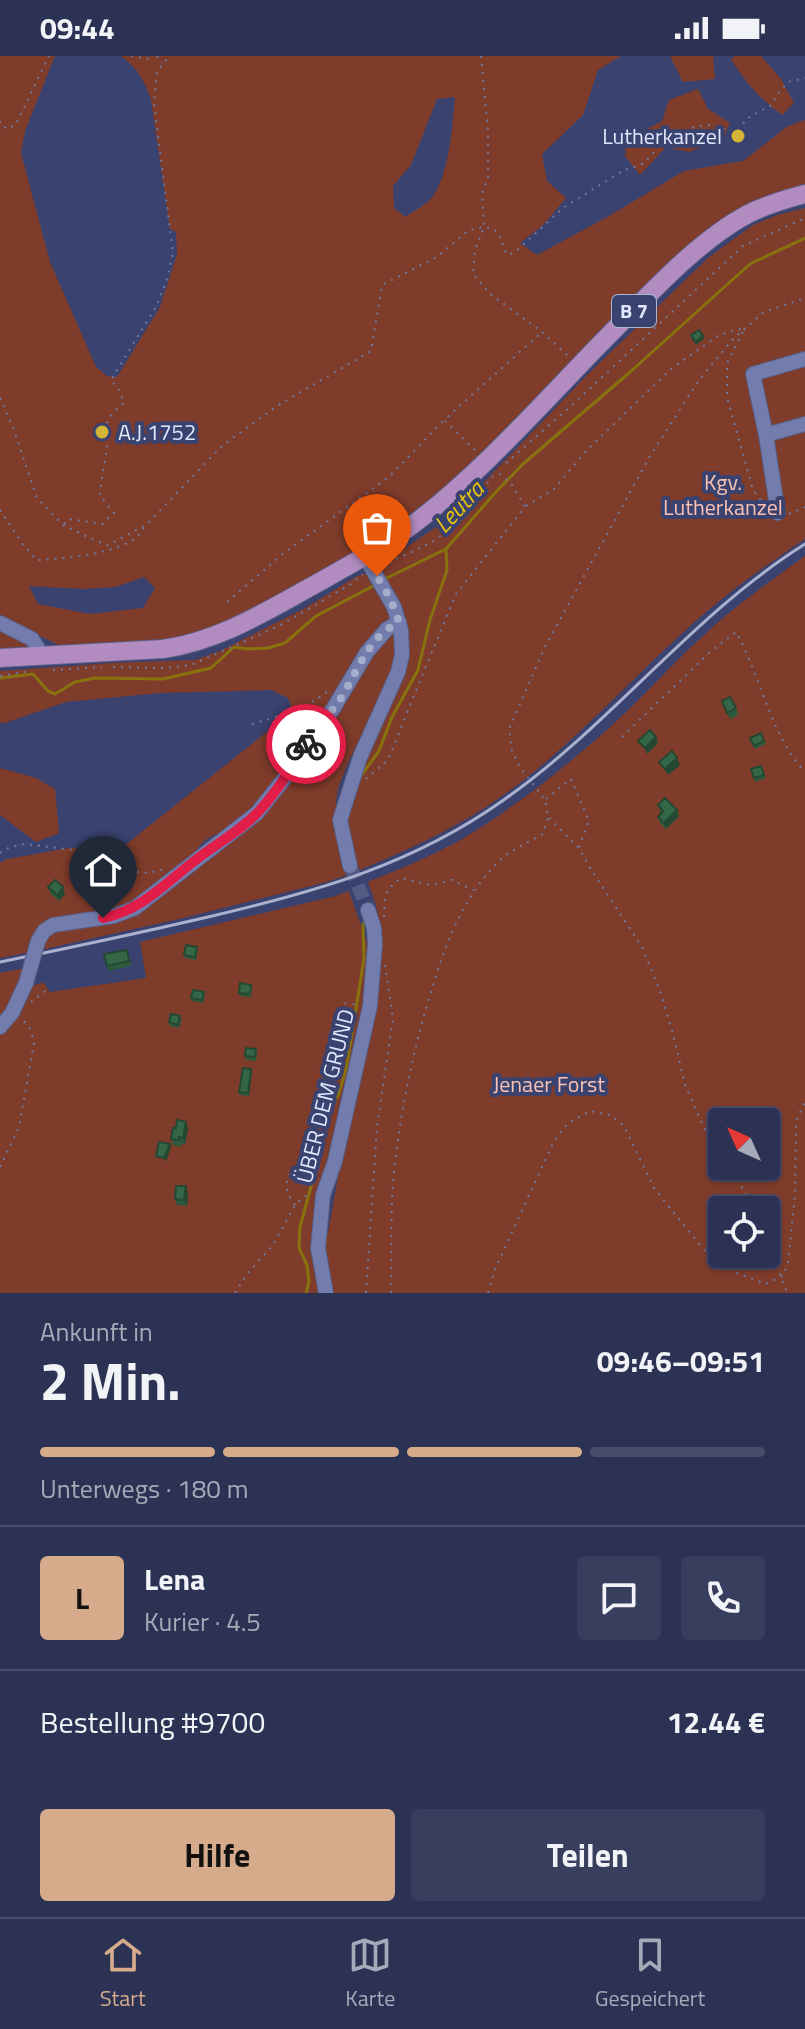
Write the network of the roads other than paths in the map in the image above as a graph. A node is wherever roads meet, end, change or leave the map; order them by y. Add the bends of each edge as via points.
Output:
1 (805, 194) edge
2 (805, 359) edge
3 (805, 424) edge
4 (766, 435) junction
5 (778, 513) road end
6 (371, 566) junction
7 (399, 622) junction
8 (0, 623) edge
9 (0, 658) edge
10 (43, 666) junction
11 (350, 866) tunnel mouth
12 (368, 910) tunnel mouth
13 (0, 1027) edge
14 (326, 1293) edge

1 - 6 main road, B 7 via 748,214 700,248 579,366 493,466 408,528
2 - 4 street via 753,374
3 - 4 street
4 - 5 street
6 - 7 street
6 - 10 main road, B 7 via 207,640
7 - 11 street via 398,672 360,757 340,820
7 - 13 street, bridge via 367,652 333,709 250,820 135,908 44,931 26,983
8 - 10 street via 32,639
9 - 10 main road, B 7
12 - 14 street, ÜBER DEM GRUND via 375,944 370,1006 323,1195 318,1248

